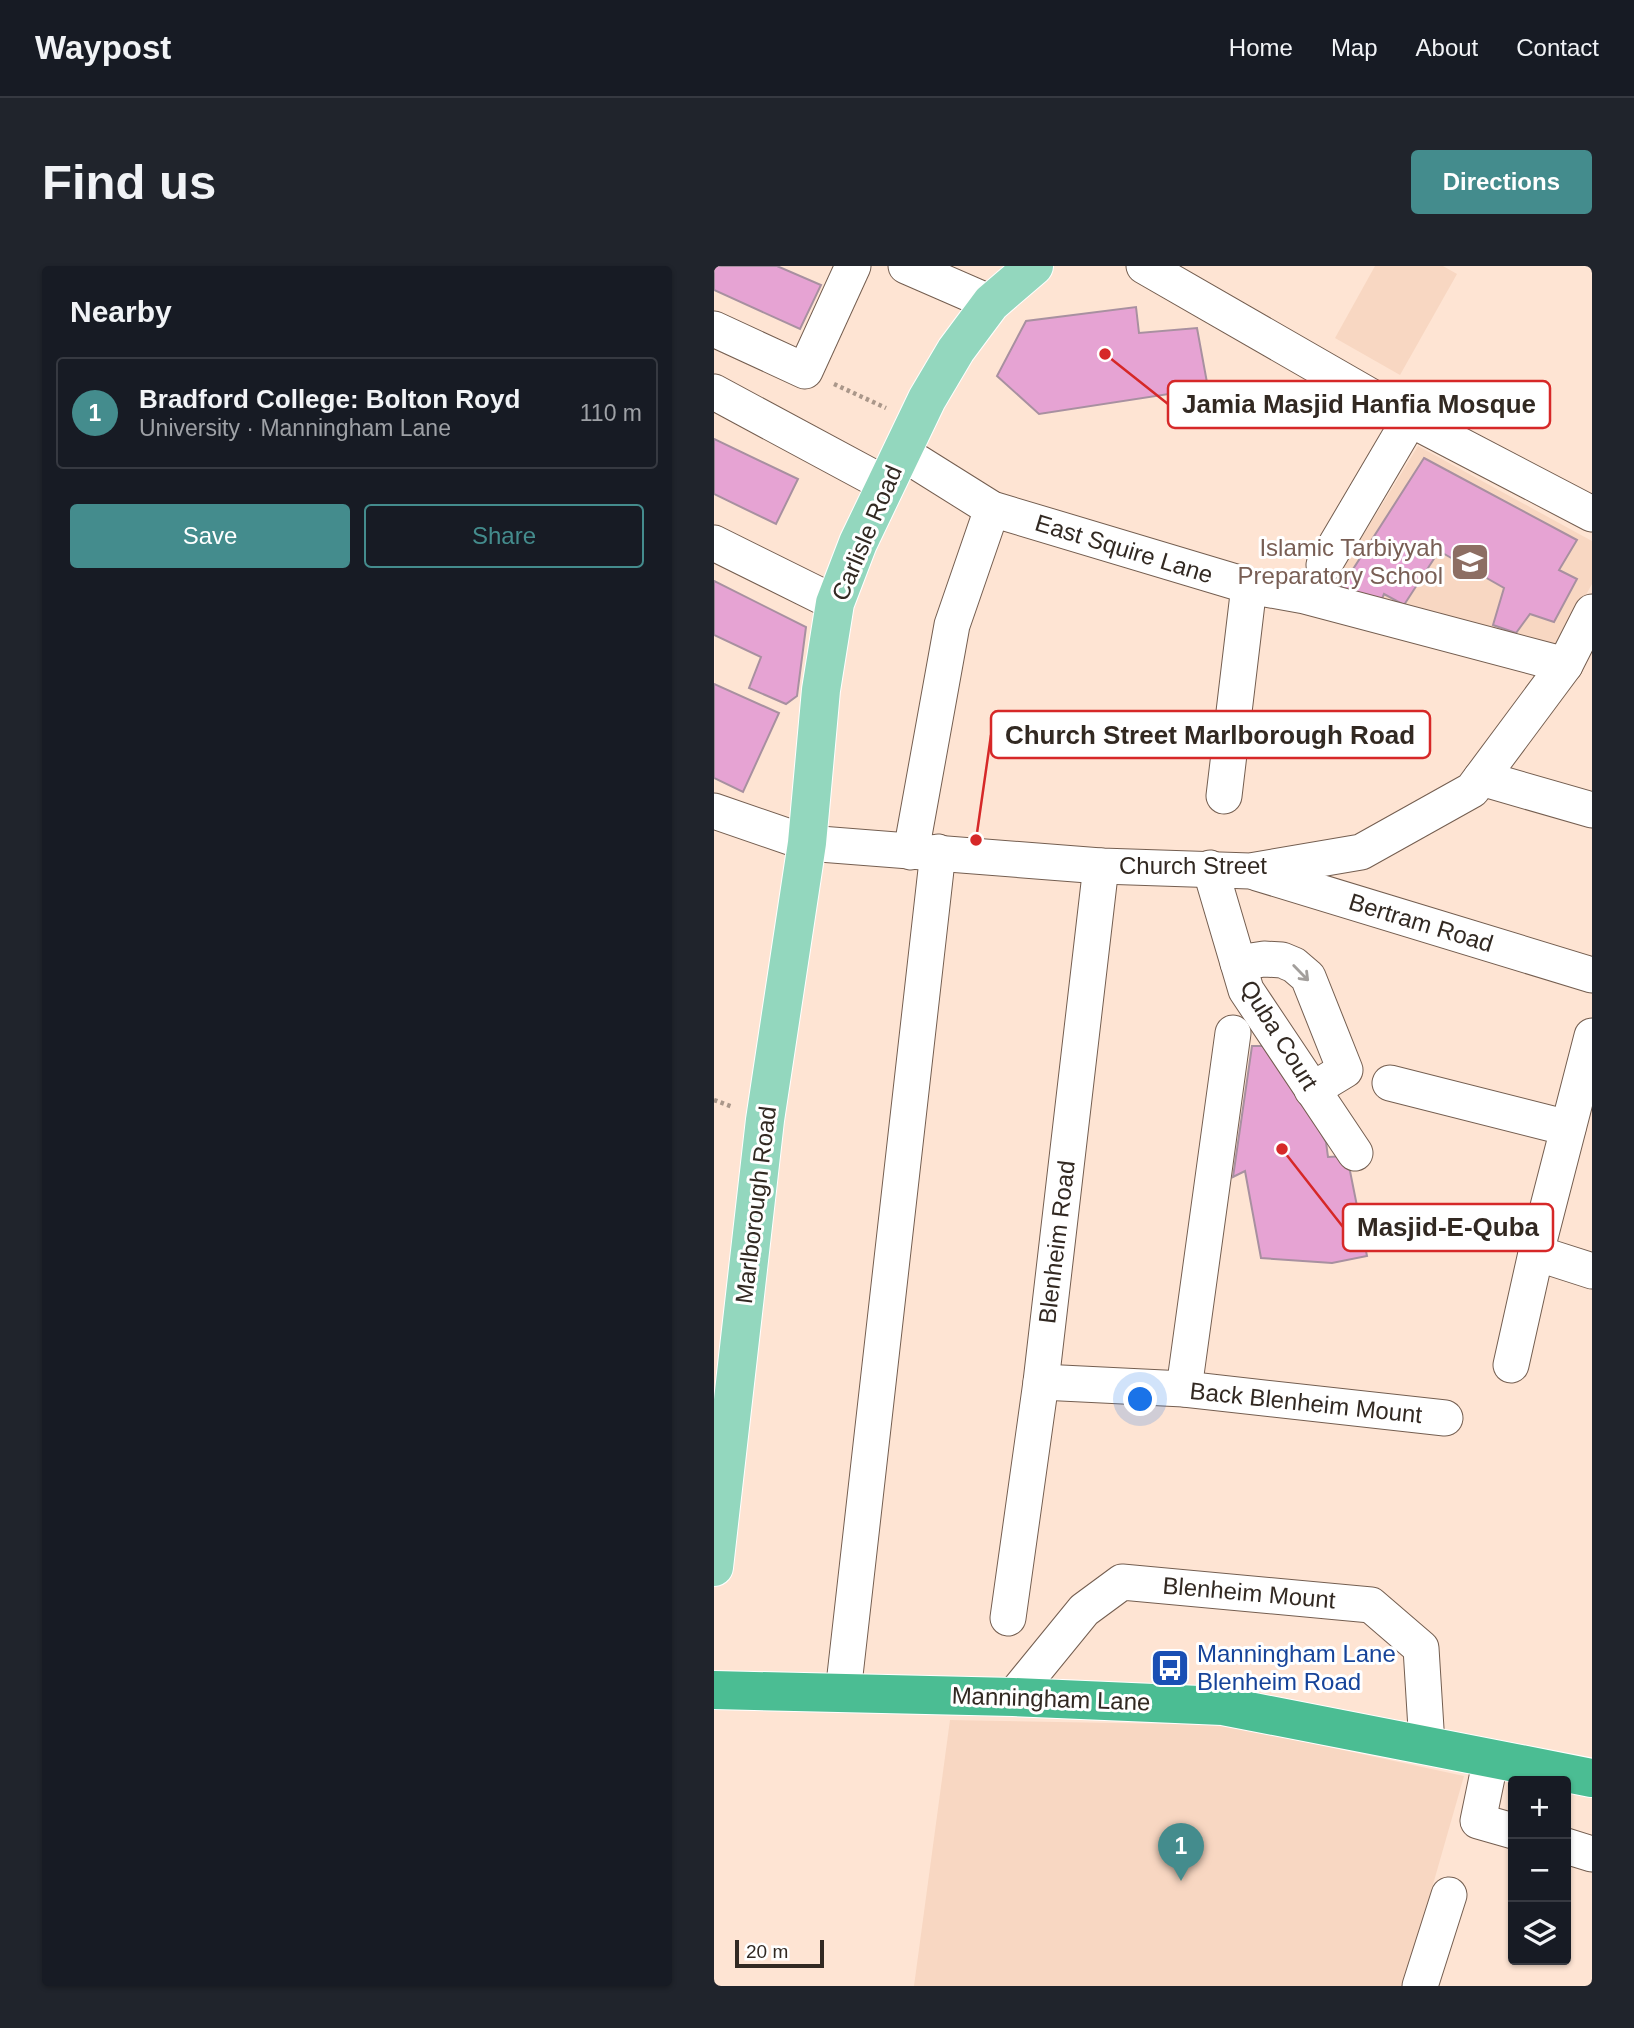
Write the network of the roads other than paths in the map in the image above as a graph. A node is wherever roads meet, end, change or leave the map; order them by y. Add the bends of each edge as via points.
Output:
1 (853, 266) edge
2 (906, 266) edge
3 (1034, 266) edge
4 (1144, 266) edge
5 (991, 303) junction
6 (714, 329) edge
7 (714, 392) edge
8 (1410, 419) junction
9 (900, 453) junction
10 (992, 509) junction
11 (1592, 514) edge
12 (714, 543) edge
13 (1324, 565) dead end
14 (1249, 586) junction
15 (835, 603) junction
16 (1592, 612) edge
17 (1565, 666) junction
18 (1481, 778) junction
19 (1224, 796) dead end
20 (1592, 810) edge
21 (714, 811) edge
22 (807, 843) junction
23 (924, 852) junction
24 (1101, 866) junction
25 (1210, 868) junction
26 (1250, 871) junction
27 (1238, 963) junction
28 (1592, 975) edge
29 (1233, 1033) dead end
30 (1592, 1036) edge
31 (1390, 1083) dead end
32 (1312, 1090) junction
33 (1568, 1128) junction
34 (1355, 1153) dead end
35 (1536, 1253) junction
36 (1592, 1271) edge
37 (1511, 1365) dead end
38 (1041, 1382) junction
39 (1184, 1389) junction
40 (1445, 1418) dead end
41 (714, 1567) edge
42 (1008, 1618) dead end
43 (714, 1690) edge
44 (843, 1693) junction
45 (1013, 1697) junction
46 (1427, 1745) junction
47 (1491, 1758) junction
48 (1592, 1777) edge
49 (1508, 1830) edge
50 (1571, 1848) edge
51 (1592, 1854) edge
52 (1450, 1895) dead end
53 (1420, 1986) edge

1 - 6 street via 806,371
2 - 5 street
3 - 5 main road, Carlisle Road
4 - 8 street
5 - 9 main road, Carlisle Road via 956,350
7 - 9 street, East Squire Lane
8 - 11 street
8 - 13 street
9 - 10 street, East Squire Lane
9 - 15 main road, Carlisle Road
10 - 14 street, East Squire Lane
10 - 23 street via 952,625
12 - 15 street
14 - 17 street, East Squire Lane via 1305,596
14 - 19 street
15 - 22 main road, Carlisle Road via 821,690
16 - 17 street, Church Street
17 - 18 street, Church Street
18 - 20 street
18 - 26 street, Church Street via 1472,790 1362,852
21 - 22 street, Church Street
22 - 23 street, Church Street
22 - 41 main road, Marlborough Road via 765,1120
23 - 24 street, Church Street
23 - 44 street
24 - 25 street, Church Street
24 - 38 street, Blenheim Road
25 - 26 street, Church Street
25 - 27 street, Quba Court
26 - 28 street, Bertram Road
27 - 32 street, Quba Court via 1245,990
27 -> 32 street via 1282,960 1308,977 1345,1070
29 - 39 street
30 - 33 street
31 - 33 street
32 - 34 street, Quba Court
33 - 35 street
35 - 36 street
35 - 37 street
38 - 39 street, Back Blenheim Mount
38 - 42 street, Blenheim Road
39 - 40 street, Back Blenheim Mount
43 - 44 highway, Manningham Lane
44 - 45 highway, Manningham Lane
45 - 46 highway, Manningham Lane via 1223,1706
45 - 46 street, Blenheim Mount via 1084,1610 1122,1582 1371,1605 1421,1648
46 - 47 highway, Manningham Lane
47 - 48 highway, Manningham Lane
47 - 49 street via 1478,1821
50 - 51 street
52 - 53 street

